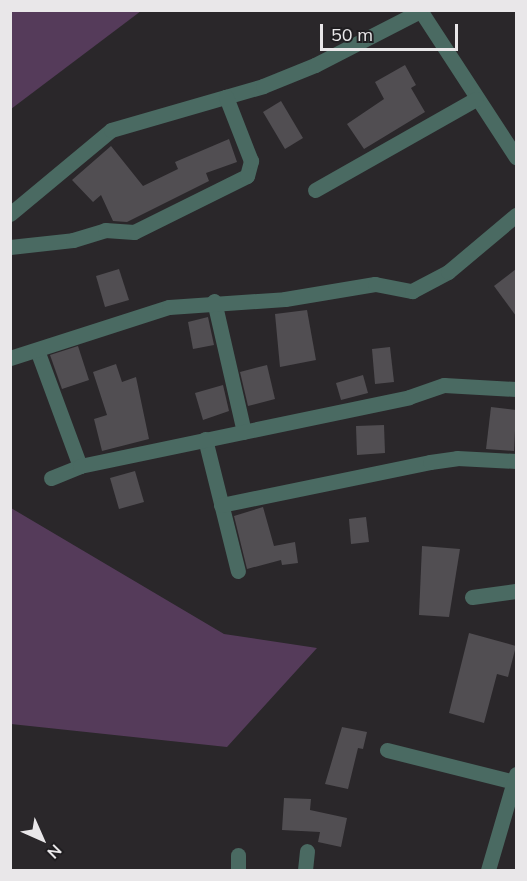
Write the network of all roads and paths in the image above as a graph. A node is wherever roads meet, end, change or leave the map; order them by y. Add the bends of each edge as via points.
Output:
1 (420, 11) edge
2 (226, 97) junction
3 (476, 99) junction
4 (516, 158) edge
5 (315, 190) dead end
6 (10, 214) edge
7 (516, 215) edge
8 (10, 247) edge
9 (214, 301) junction
10 (37, 350) junction
11 (10, 358) edge
12 (516, 389) edge
13 (244, 432) junction
14 (205, 439) junction
15 (516, 460) edge
16 (80, 466) junction
17 (51, 478) dead end
18 (221, 505) junction
19 (238, 571) dead end
20 (516, 591) edge
21 (472, 597) dead end
22 (387, 750) dead end
23 (515, 778) edge
24 (512, 801) edge
25 (307, 851) dead end
26 (305, 870) edge
27 (488, 870) edge

1 - 2 street via 315,65
1 - 3 street
2 - 6 street via 111,130
2 - 8 street via 251,161 247,176 134,232 105,230 72,240
3 - 4 street
3 - 5 street
7 - 9 street via 448,272 412,291 375,284 285,299
9 - 10 street via 169,307
9 - 13 street
10 - 11 street
10 - 16 street
12 - 13 street via 444,385 410,397
13 - 14 street
14 - 16 street
14 - 18 street
15 - 18 street via 457,458 430,462
16 - 17 street
18 - 19 street
20 - 21 street
22 - 23 street
23 - 24 street
24 - 27 street
25 - 26 street

